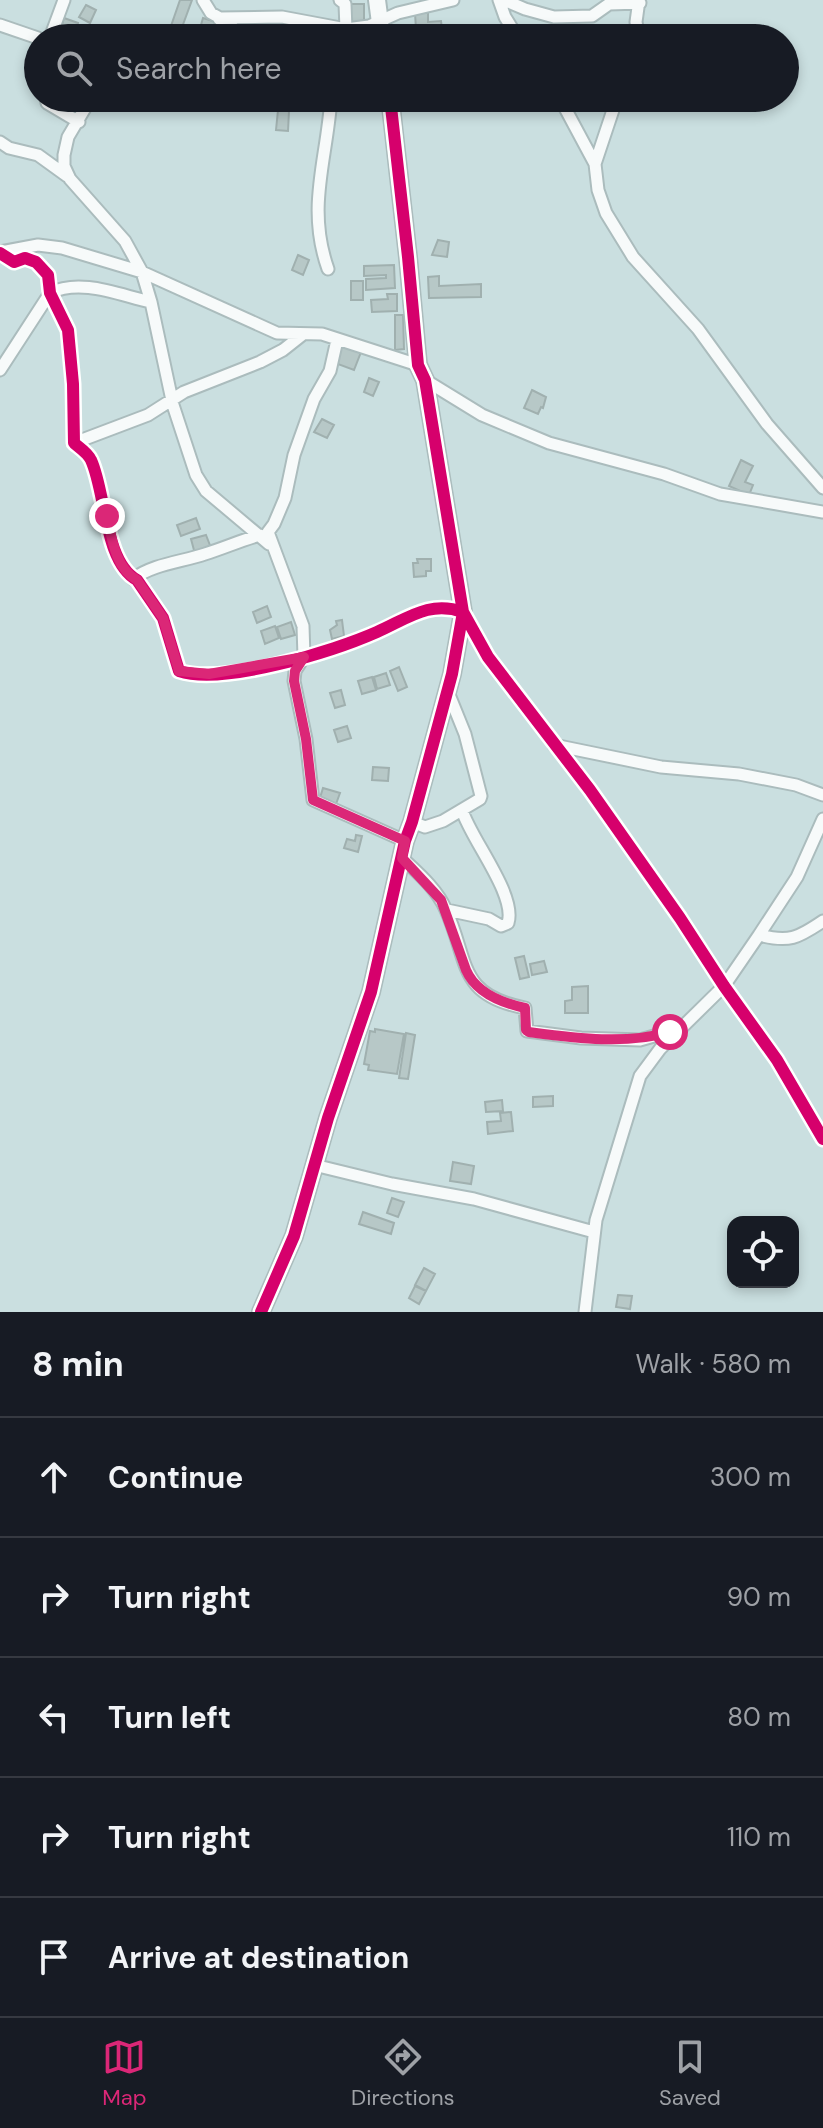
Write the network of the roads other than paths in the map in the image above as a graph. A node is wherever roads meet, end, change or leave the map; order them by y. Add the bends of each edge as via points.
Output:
1 (64, 0) edge
2 (203, 0) edge
3 (340, 0) edge
4 (377, 0) edge
5 (453, 0) edge
6 (502, 0) edge
7 (640, 2) edge
8 (216, 16) junction
9 (379, 20) junction
10 (55, 24) edge
11 (225, 24) edge
12 (308, 24) edge
13 (345, 24) edge
14 (372, 24) edge
15 (380, 24) edge
16 (509, 24) edge
17 (636, 24) edge
18 (0, 25) edge
19 (24, 33) edge
20 (62, 112) edge
21 (84, 112) edge
22 (330, 112) edge
23 (392, 112) edge
24 (567, 112) edge
25 (612, 112) edge
26 (79, 122) junction
27 (0, 142) edge
28 (16, 150) junction
29 (1, 157) edge
30 (595, 164) junction
31 (70, 179) junction
32 (0, 253) edge
33 (328, 269) dead end
34 (142, 272) junction
35 (50, 293) junction
36 (151, 302) junction
37 (302, 335) junction
38 (337, 340) junction
39 (0, 370) edge
40 (421, 373) junction
41 (171, 399) junction
42 (74, 443) junction
43 (823, 488) edge
44 (806, 510) junction
45 (823, 512) edge
46 (823, 521) edge
47 (260, 535) junction
48 (272, 547) junction
49 (133, 579) junction
50 (463, 612) junction
51 (304, 657) junction
52 (448, 692) junction
53 (554, 745) junction
54 (823, 795) edge
55 (462, 810) junction
56 (823, 819) edge
57 (412, 822) junction
58 (403, 850) junction
59 (447, 910) junction
60 (823, 921) edge
61 (759, 935) junction
62 (724, 986) junction
63 (679, 1029) junction
64 (823, 1139) edge
65 (314, 1165) junction
66 (594, 1232) junction
67 (261, 1312) edge
68 (585, 1312) edge

1 - 10 street
2 - 8 street
3 - 13 street via 345,4
4 - 9 street
5 - 9 street
6 - 7 street via 554,17 592,16 609,4
6 - 16 street
7 - 17 street
8 - 11 street
8 - 12 street via 282,17
9 - 14 street
9 - 15 street
18 - 19 street
20 - 26 street
21 - 26 street
22 - 33 street via 317,222
23 - 40 street
24 - 30 street
25 - 30 street
26 - 31 street via 64,155
27 - 28 street
28 - 29 street
28 - 31 street via 38,155
30 - 43 street via 606,213 633,257 698,329 767,424
31 - 34 street via 125,241
32 - 34 street via 38,245 62,248
32 - 35 street via 14,262 36,262 48,275
34 - 36 street
34 - 37 street via 277,333
35 - 36 street via 86,287
35 - 39 street
35 - 42 street via 68,330
36 - 41 street
37 - 38 street
37 - 41 street via 260,362
38 - 40 street
38 - 48 street via 330,371 294,455 285,498 268,532
40 - 44 street via 482,415 549,443 720,494
40 - 50 street
41 - 42 street via 148,415
41 - 47 street via 206,491
42 - 49 street via 91,457 114,550
44 - 45 street
44 - 46 street
47 - 48 street
47 - 49 street
48 - 51 street via 303,626
49 - 51 street via 163,618 179,671 209,674
50 - 51 street via 434,607
50 - 52 street
50 - 53 street via 488,657
51 - 58 street via 294,681 313,800
52 - 55 street via 481,796
52 - 57 street
53 - 54 street via 661,767 739,774
53 - 62 street via 610,816
55 - 57 street via 425,827
55 - 59 street via 510,917 501,926
56 - 61 street via 797,877
57 - 58 street
58 - 59 street
58 - 65 street via 371,992
59 - 63 street via 469,978 498,1000 525,1008 527,1031 640,1040
60 - 61 street via 798,938
61 - 62 street
62 - 63 street
62 - 64 street via 777,1060
63 - 66 street via 640,1076
65 - 66 street via 474,1199
65 - 67 street via 294,1236
66 - 68 street

